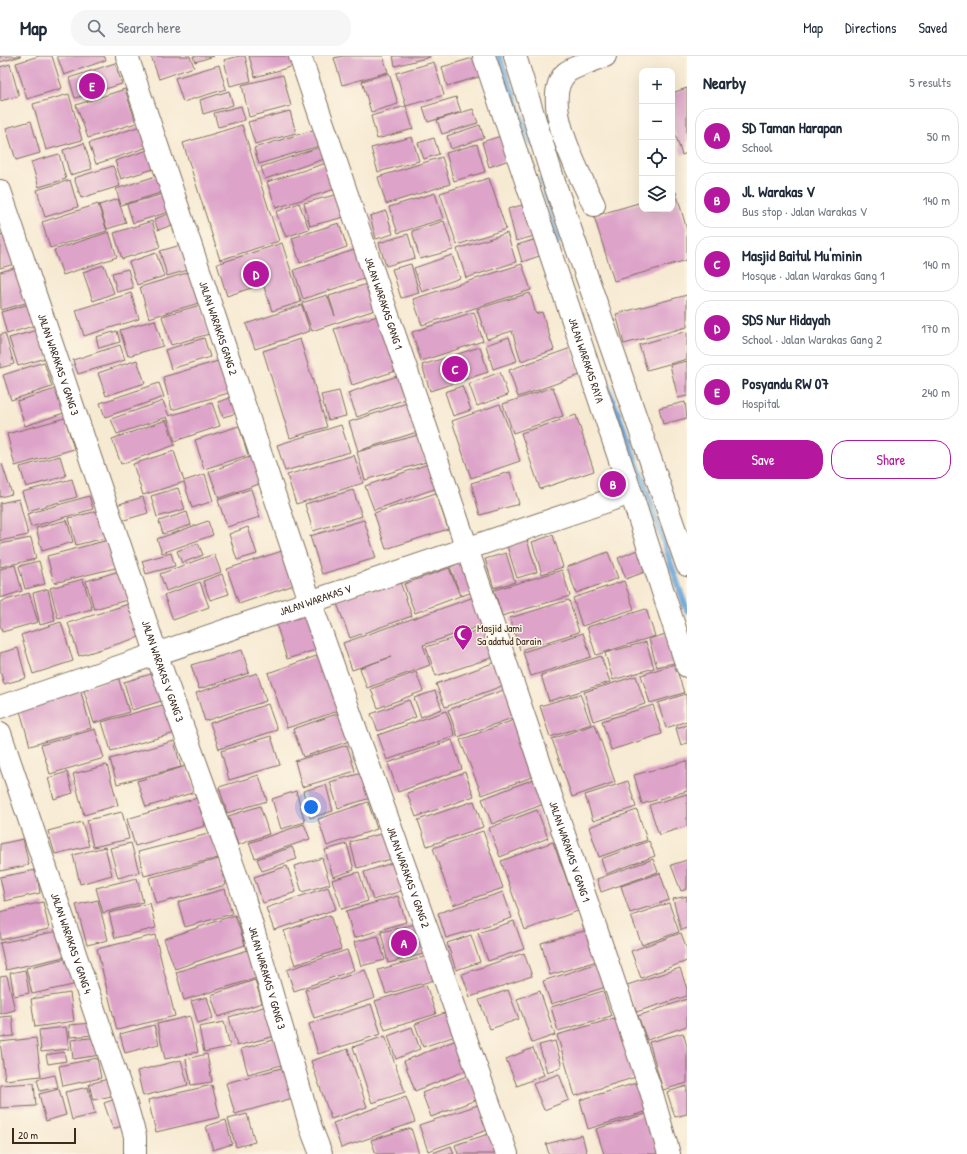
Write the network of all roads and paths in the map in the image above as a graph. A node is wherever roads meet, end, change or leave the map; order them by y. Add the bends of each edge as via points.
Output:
1 (127, 56) edge
2 (300, 56) edge
3 (484, 56) edge
4 (515, 56) edge
5 (605, 56) edge
6 (578, 171) junction
7 (542, 187) junction
8 (0, 191) edge
9 (594, 205) dead end
10 (631, 493) junction
11 (468, 549) junction
12 (687, 565) edge
13 (310, 601) junction
14 (157, 653) junction
15 (687, 666) edge
16 (0, 707) edge
17 (0, 733) edge
18 (135, 1154) edge
19 (321, 1154) edge
20 (507, 1154) edge
21 (670, 1154) edge

1 - 13 street, JALAN WARAKAS GANG 2
2 - 11 street, JALAN WARAKAS GANG 1
3 - 7 street, JALAN WARAKAS RAYA
4 - 7 street
5 - 6 street via 566,73 558,86 558,110 564,142
6 - 7 street
6 - 9 street
7 - 10 street, JALAN WARAKAS RAYA
7 - 12 street
8 - 14 street, JALAN WARAKAS V GANG 3
10 - 11 street, JALAN WARAKAS V
10 - 15 street, JALAN WARAKAS RAYA
11 - 13 street, JALAN WARAKAS V
11 - 21 street, JALAN WARAKAS V GANG 1
13 - 14 street, JALAN WARAKAS V
13 - 20 street, JALAN WARAKAS V GANG 2
14 - 16 street, JALAN WARAKAS V
14 - 19 street, JALAN WARAKAS V GANG 3 via 240,888
17 - 18 street, JALAN WARAKAS V GANG 4 via 125,1101 135,1136

